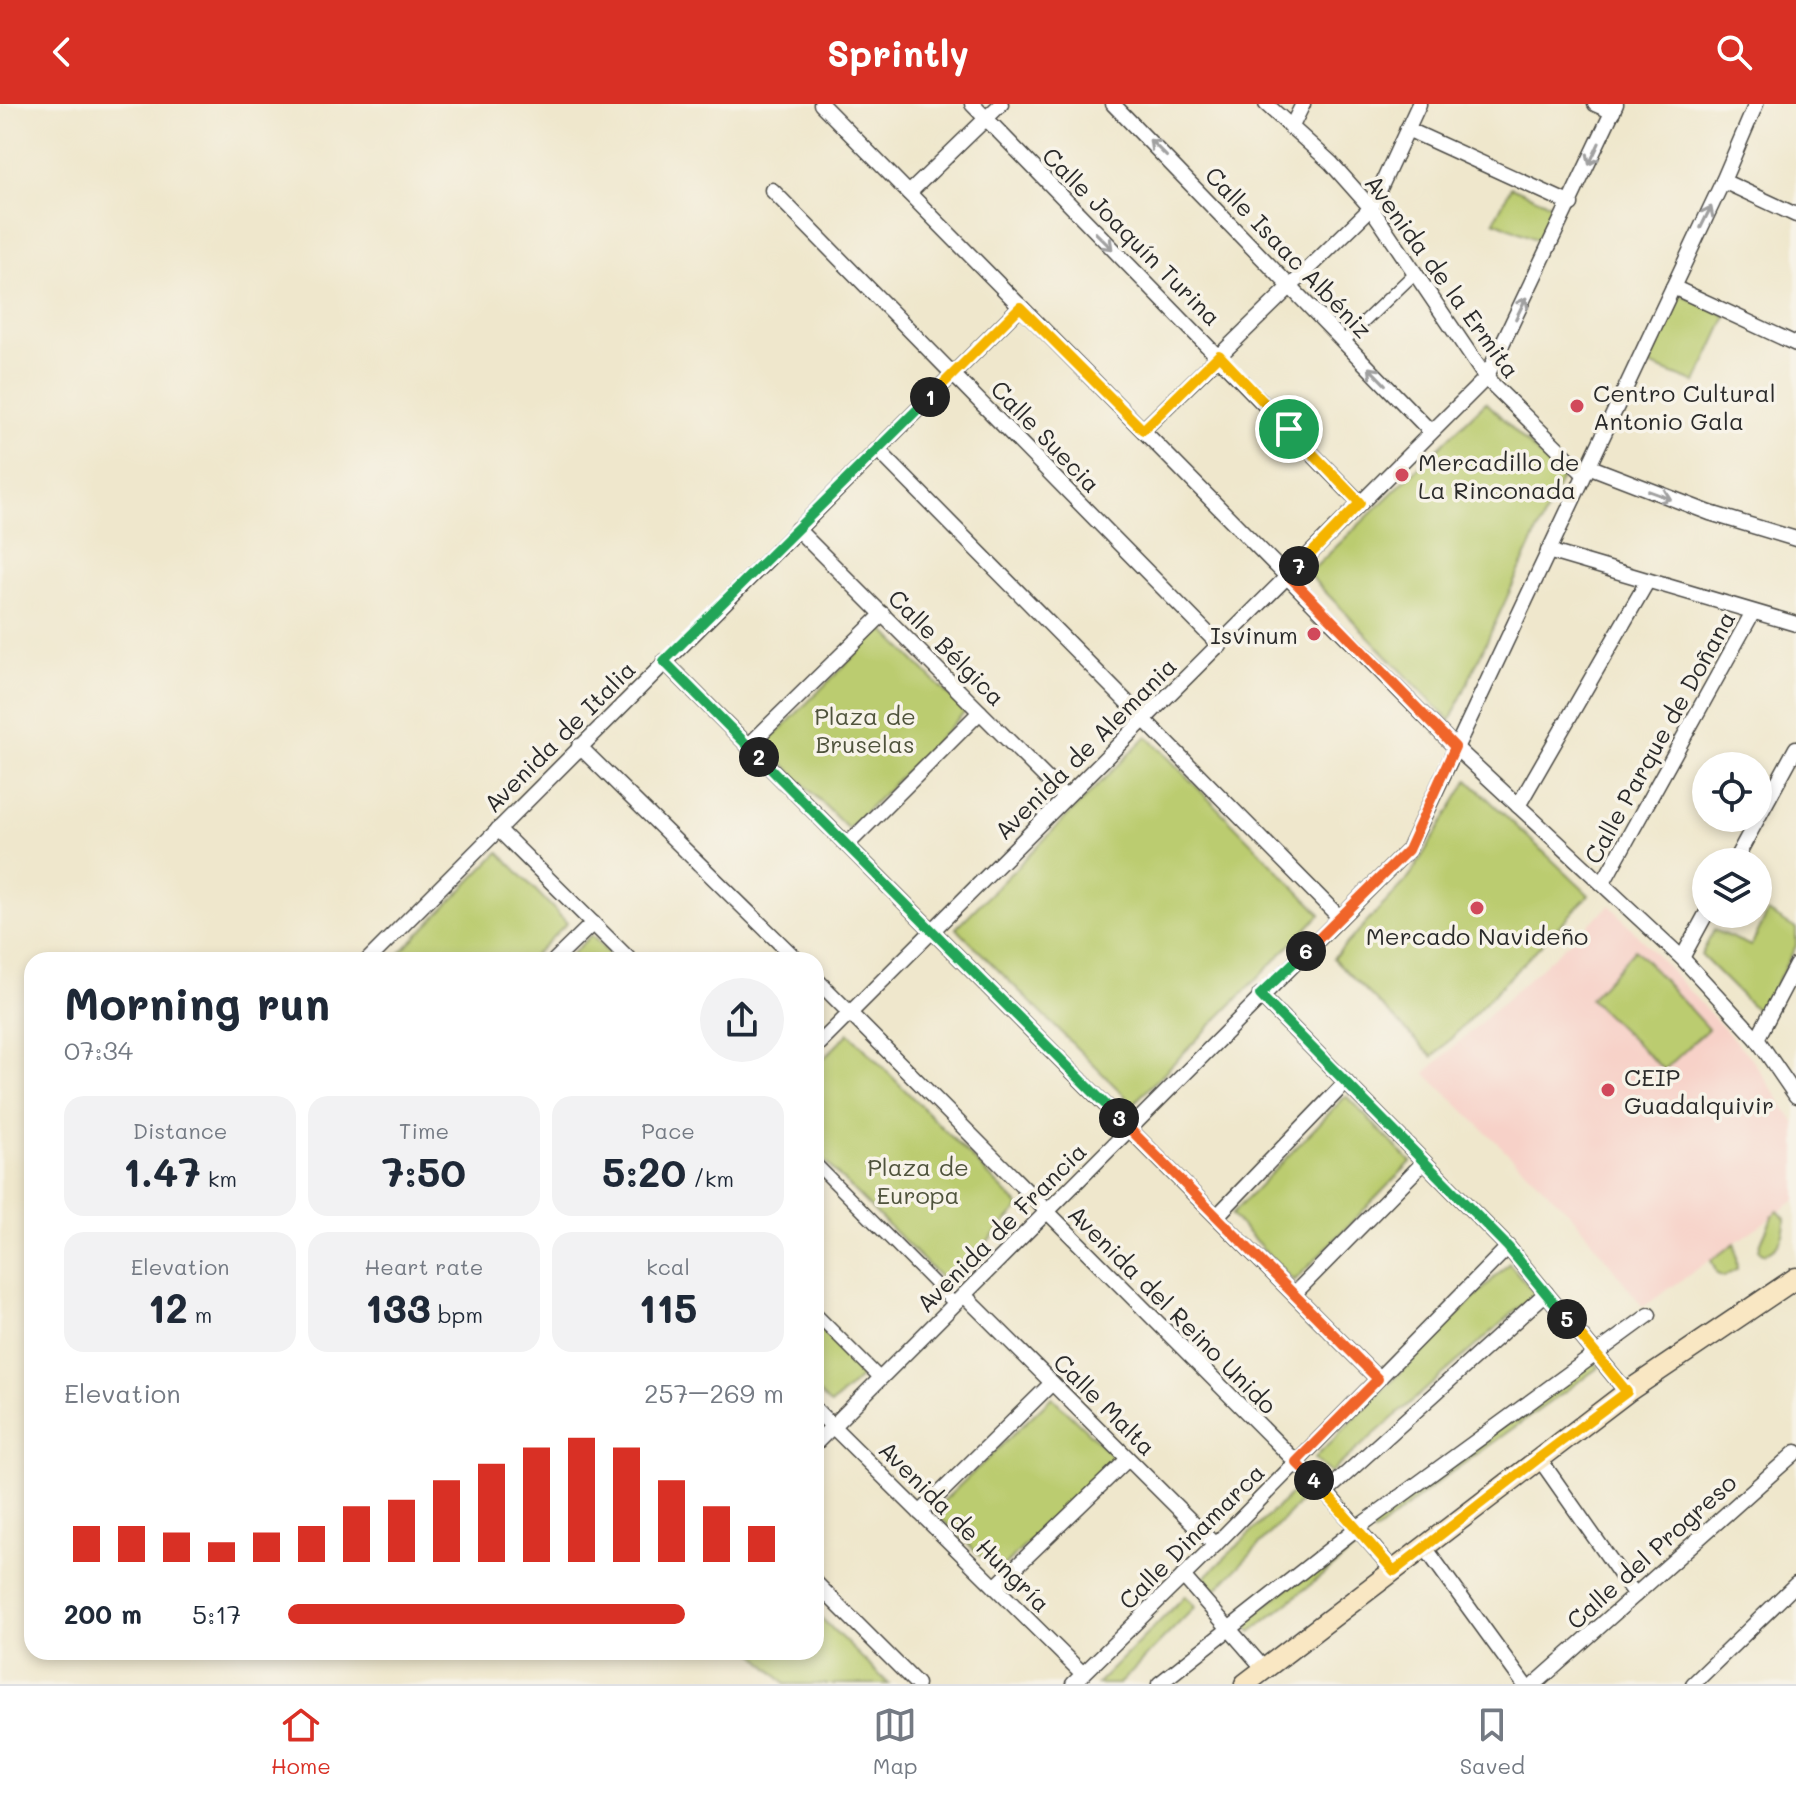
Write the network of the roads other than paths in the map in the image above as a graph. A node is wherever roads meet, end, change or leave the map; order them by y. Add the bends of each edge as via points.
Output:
1 (821, 104) edge
2 (972, 104) edge
3 (1001, 104) edge
4 (1113, 104) edge
5 (1266, 104) edge
6 (1303, 104) edge
7 (1419, 104) edge
8 (1595, 104) edge
9 (1756, 104) edge
10 (1614, 108) edge
11 (986, 119) junction
12 (1291, 128) junction
13 (1407, 129) junction
14 (1723, 181) junction
15 (772, 190) dead end
16 (909, 193) junction
17 (1571, 204) junction
18 (1371, 208) junction
19 (1796, 215) edge
20 (1416, 272) junction
21 (1290, 285) junction
22 (1673, 287) junction
23 (1020, 307) junction
24 (1344, 341) junction
25 (1796, 344) edge
26 (1219, 355) junction
27 (954, 374) junction
28 (1486, 378) junction
29 (1143, 430) junction
30 (1431, 432) junction
31 (878, 450) junction
32 (1586, 470) junction
33 (1360, 503) junction
34 (797, 529) junction
35 (1796, 539) edge
36 (1548, 551) junction
37 (1289, 576) junction
38 (1647, 582) junction
39 (1753, 612) junction
40 (883, 614) junction
41 (1796, 624) edge
42 (1220, 646) junction
43 (664, 661) junction
44 (980, 712) junction
45 (1144, 719) junction
46 (579, 746) junction
47 (748, 746) junction
48 (1455, 747) junction
49 (1796, 748) edge
50 (1065, 797) junction
51 (1518, 806) junction
52 (498, 829) junction
53 (847, 845) junction
54 (1742, 848) edge
55 (1603, 883) junction
56 (1340, 918) junction
57 (593, 923) junction
58 (1698, 928) edge
59 (932, 931) junction
60 (376, 952) edge
61 (563, 952) edge
62 (622, 952) edge
63 (789, 952) edge
64 (1682, 958) junction
65 (1796, 965) edge
66 (824, 987) edge
67 (1260, 995) junction
68 (851, 1013) junction
69 (824, 1039) edge
70 (1757, 1039) junction
71 (1346, 1082) junction
72 (1796, 1096) edge
73 (1130, 1129) junction
74 (1424, 1162) junction
75 (824, 1172) edge
76 (1045, 1212) junction
77 (1217, 1216) junction
78 (1508, 1247) junction
79 (1796, 1278) edge
80 (1546, 1293) junction
81 (1294, 1294) junction
82 (960, 1299) junction
83 (1649, 1315) dead end
84 (824, 1322) edge
85 (1595, 1352) junction
86 (880, 1378) junction
87 (1378, 1379) junction
88 (1052, 1383) junction
89 (1627, 1392) junction
90 (824, 1418) edge
91 (832, 1427) junction
92 (824, 1435) edge
93 (1796, 1452) edge
94 (1539, 1458) junction
95 (1128, 1459) junction
96 (1296, 1462) junction
97 (1326, 1492) junction
98 (920, 1513) junction
99 (1357, 1528) junction
100 (1215, 1545) junction
101 (1424, 1546) junction
102 (1394, 1571) junction
103 (1183, 1576) junction
104 (1796, 1584) edge
105 (995, 1587) junction
106 (824, 1591) edge
107 (1635, 1595) junction
108 (1229, 1629) junction
109 (1265, 1670) junction
110 (1078, 1679) edge
111 (917, 1684) edge
112 (1159, 1684) edge
113 (1245, 1684) edge
114 (1524, 1684) edge
115 (1535, 1684) edge
116 (1693, 1684) edge

1 - 16 street
2 - 11 street, Calle Joaquín Turina
3 - 11 street
21 -> 4 street, Calle Isaac Albéniz
5 - 12 street, Avenida de la Ermita
6 - 12 street
7 - 13 street
8 - 10 street
9 - 14 street, Avenida de Francia
10 -> 17 street, Avenida de Alemania
11 - 16 street
11 -> 26 street, Calle Joaquín Turina
12 - 18 street, Avenida de la Ermita
13 - 17 street
13 - 18 street
14 - 19 street
22 -> 14 street, Avenida de Francia
15 - 27 street, Calle Suecia
16 - 23 street
28 -> 17 street, Avenida de Alemania
18 - 20 street, Avenida de la Ermita
18 - 21 street
20 - 24 street
20 - 28 street, Avenida de la Ermita
21 - 24 street, Calle Isaac Albéniz
21 - 26 street
22 - 25 street
22 - 32 street, Avenida de Francia
23 - 27 street, Avenida de Italia
23 - 29 street
30 -> 24 street, Calle Isaac Albéniz
26 - 29 street
26 - 33 street, Calle Joaquín Turina
27 - 31 street, Avenida de Italia
27 - 42 street, Calle Suecia
28 - 30 street, Avenida de Alemania
28 - 32 street, Avenida de la Ermita
29 - 37 street
30 - 33 street, Avenida de Alemania
31 - 34 street, Avenida de Italia
31 - 45 street
32 -> 35 street
32 - 36 street, Avenida de Francia
33 - 37 street, Avenida de Alemania
34 - 40 street, Calle Bélgica
34 - 43 street, Avenida de Italia
36 - 38 street
36 - 48 street, Avenida de Francia
37 - 42 street, Avenida de Alemania
37 - 48 street
38 - 39 street
38 - 51 street
39 - 41 street
39 - 55 street, Calle Parque de Doñana
40 - 44 street, Calle Bélgica
40 - 47 street
42 - 45 street, Avenida de Alemania
43 - 46 street, Avenida de Italia
43 - 47 street
44 - 50 street, Calle Bélgica
44 - 53 street
45 - 50 street, Avenida de Alemania
45 - 56 street
46 - 52 street, Avenida de Italia
46 - 63 street
47 - 53 street
48 - 51 street
48 - 56 street, Avenida de Francia via 1408,850
49 - 54 street
50 - 59 street, Avenida de Alemania
51 - 55 street
52 - 57 street
52 - 60 street, Avenida de Italia
53 - 59 street
55 - 64 street
56 - 67 street, Avenida de Francia
57 - 61 street
57 - 62 street
58 - 64 street
59 - 68 street, Avenida de Alemania
59 - 73 street
64 - 70 street
65 - 70 street
66 - 68 street, Avenida del Reino Unido
67 - 71 street
67 - 73 street, Avenida de Francia
68 - 69 street, Avenida de Alemania
68 - 76 street, Avenida del Reino Unido
70 - 72 street
71 - 74 street
71 - 77 street
73 - 76 street, Avenida de Francia
73 - 77 street
74 - 78 street
74 - 81 street
75 - 82 street
76 - 82 street, Avenida de Francia
76 - 96 street, Avenida del Reino Unido
77 - 81 street
78 - 80 street
78 - 87 street, Calle Dinamarca
79 - 89 main road
80 - 85 street
80 - 97 street
81 - 87 street
82 - 86 street, Avenida de Francia
82 - 88 street, Calle Malta
83 - 85 street
84 - 86 street
85 - 89 street
85 - 99 street
86 - 91 street, Avenida de Francia
87 - 96 street, Calle Dinamarca
88 - 95 street, Calle Malta
88 - 98 street
89 - 94 main road
90 - 91 street, Avenida de Hungría
91 - 92 street, Avenida de Francia
91 - 98 street, Avenida de Hungría
93 - 107 street, Calle del Progreso
94 - 101 main road
94 - 107 street
95 - 100 street, Calle Malta
95 - 105 street
96 - 97 street, Avenida del Reino Unido
96 - 100 street, Calle Dinamarca
97 - 99 street, Avenida del Reino Unido
98 - 105 street, Avenida de Hungría
99 - 102 street, Avenida del Reino Unido
99 - 108 street
100 - 103 street, Calle Dinamarca
101 - 102 main road
101 - 114 street
102 - 109 main road
103 - 108 street
103 - 110 street, Calle Dinamarca
104 - 116 street
105 - 110 street, Avenida de Hungría
106 - 111 street
107 - 115 street, Calle del Progreso
108 - 109 street
108 - 112 street
109 - 113 main road

